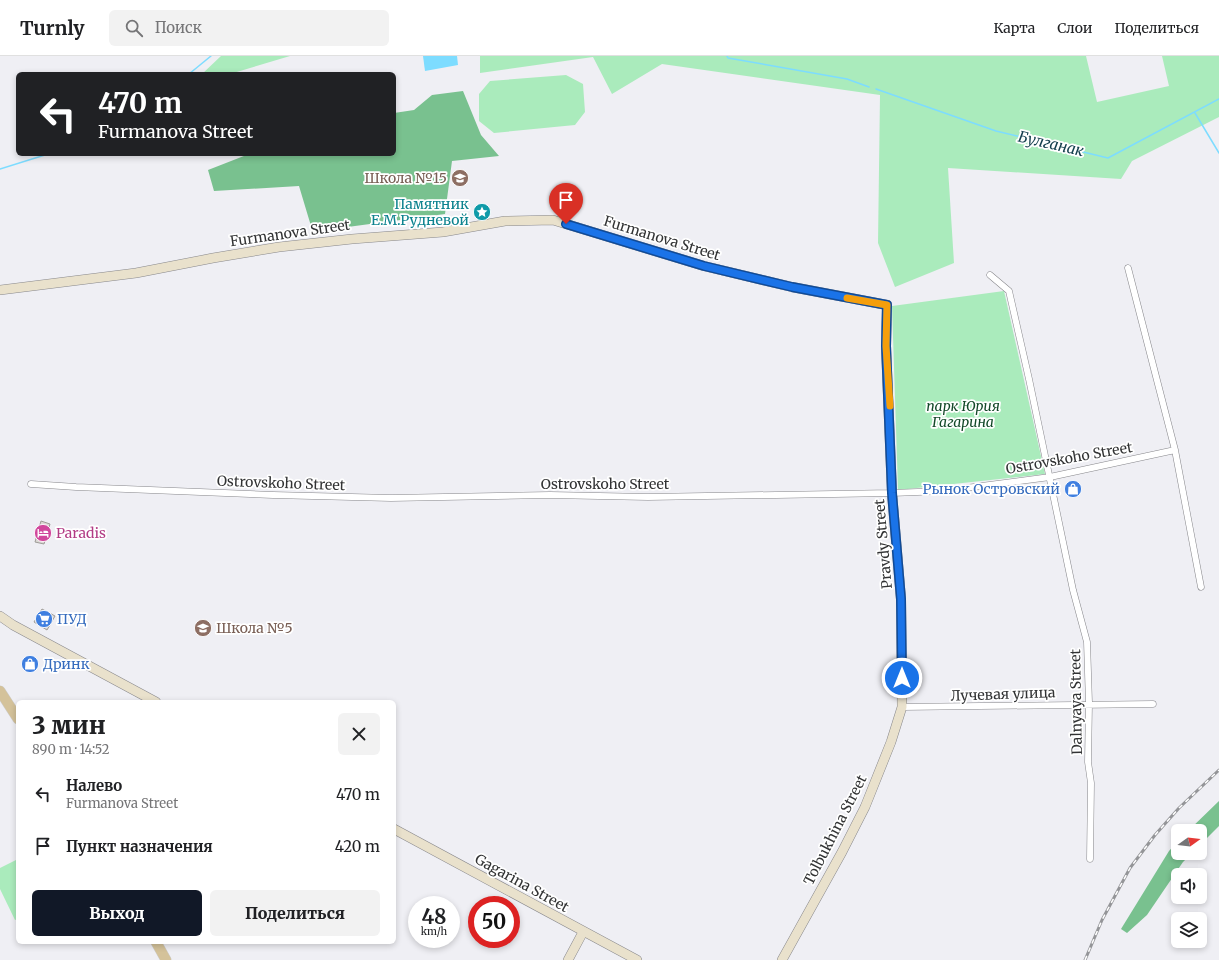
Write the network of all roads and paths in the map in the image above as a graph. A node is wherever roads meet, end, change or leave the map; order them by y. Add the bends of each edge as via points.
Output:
1 (1128, 268) dead end
2 (990, 275) dead end
3 (0, 290) edge
4 (887, 305) joint
5 (1175, 450) junction
6 (1050, 477) junction
7 (31, 484) dead end
8 (892, 493) junction
9 (1201, 587) dead end
10 (0, 616) edge
11 (12, 625) junction
12 (0, 626) edge
13 (0, 692) edge
14 (152, 700) edge
15 (1089, 703) junction
16 (1153, 704) dead end
17 (902, 707) junction
18 (16, 716) edge
19 (396, 830) edge
20 (1090, 859) dead end
21 (584, 932) junction
22 (157, 944) edge
23 (166, 960) edge
24 (568, 960) edge
25 (637, 960) edge
26 (782, 960) edge

1 - 5 street
2 - 6 street, Dalnyaya Street via 1009,291
3 - 4 main road, Furmanova Street via 136,273 279,247 443,232 505,221 553,220 704,266 792,287
4 - 8 main road, Pravdy Street via 886,346
5 - 6 street, Ostrovskoho Street
5 - 9 street
6 - 8 street, Ostrovskoho Street via 943,490
6 - 15 street, Dalnyaya Street via 1073,590 1087,642
7 - 8 street, Ostrovskoho Street via 257,495 391,498
8 - 17 main road, Pravdy Street via 901,599
10 - 11 main road
11 - 12 main road
11 - 14 main road
13 - 18 main road
15 - 16 street, Лучевая улица
15 - 17 street, Лучевая улица
15 - 20 street, Dalnyaya Street
17 - 26 main road, Tolbukhina Street via 869,798
19 - 21 main road, Gagarina Street
21 - 24 main road
21 - 25 main road, Gagarina Street
22 - 23 main road

